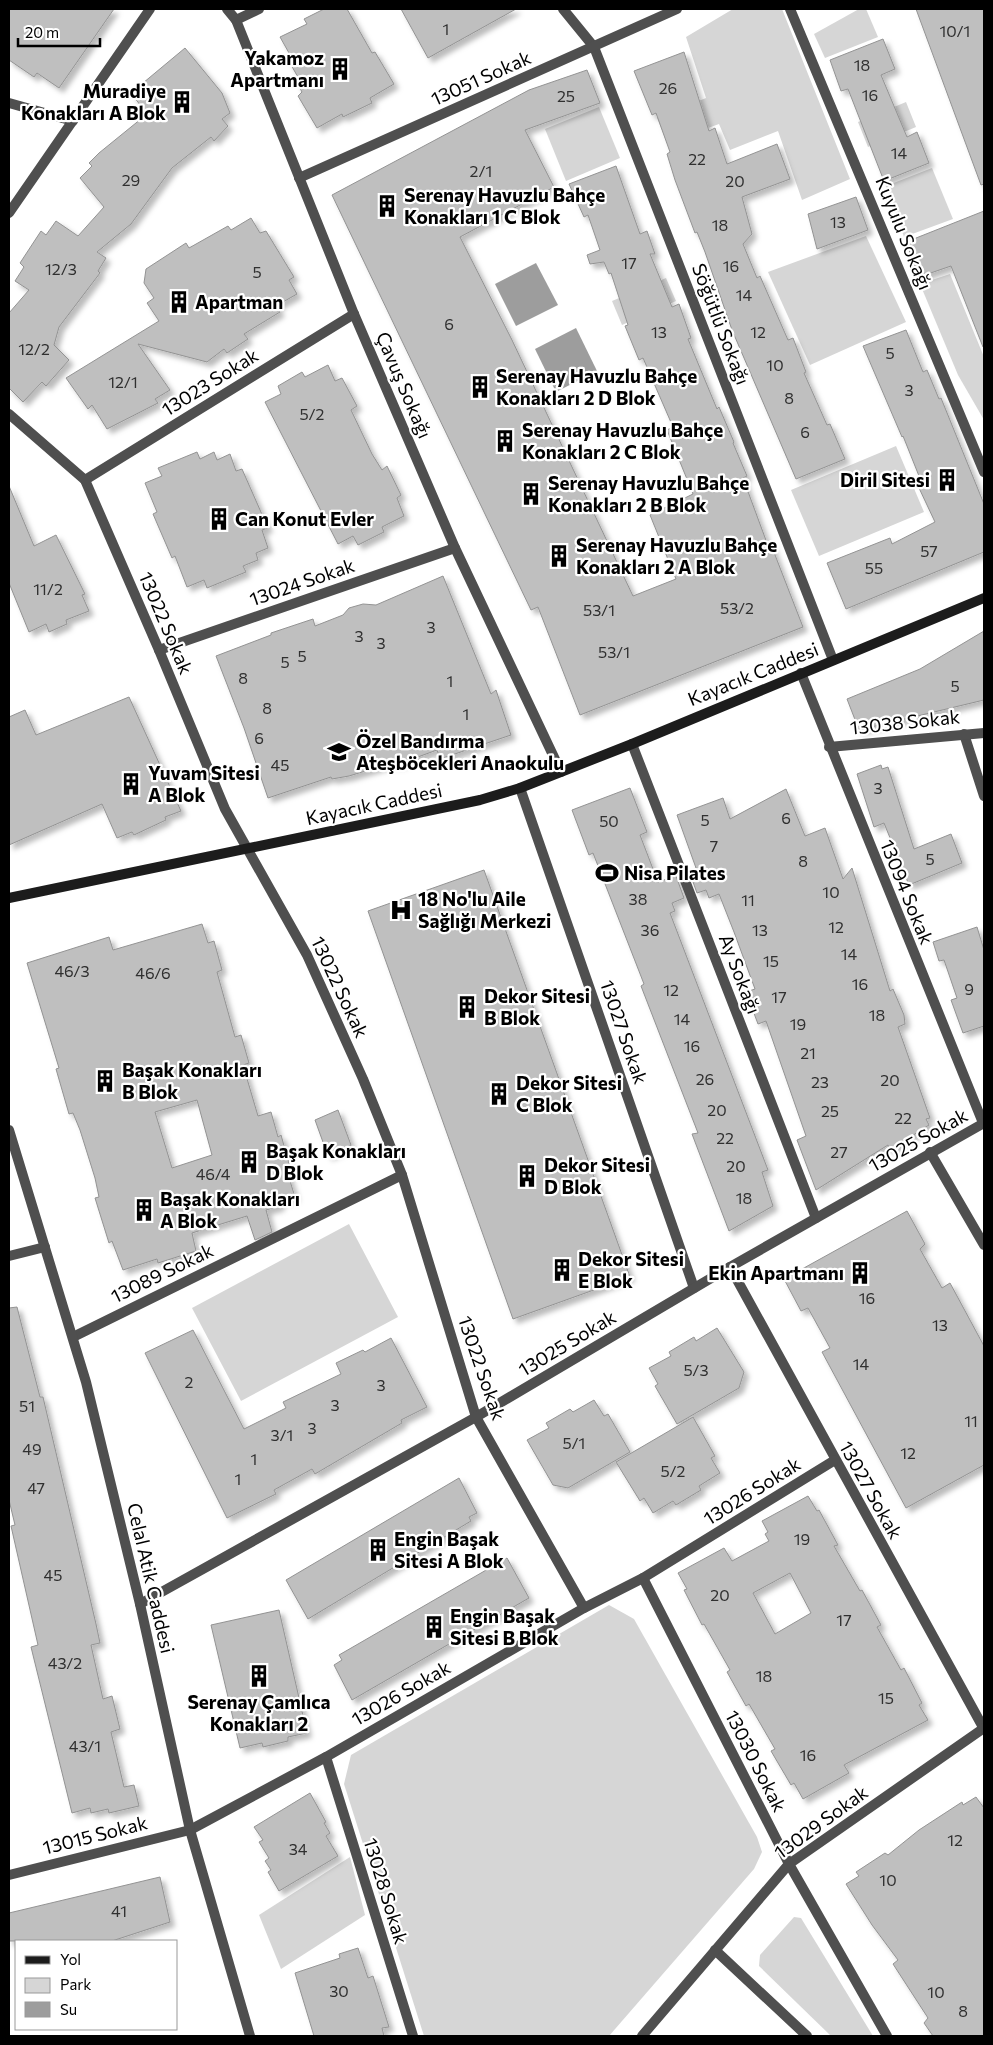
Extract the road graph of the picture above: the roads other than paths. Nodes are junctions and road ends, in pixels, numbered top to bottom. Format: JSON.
{"nodes":[{"id":1,"x":150,"y":9,"type":"edge"},
{"id":2,"x":227,"y":9,"type":"edge"},
{"id":3,"x":259,"y":9,"type":"edge"},
{"id":4,"x":563,"y":9,"type":"edge"},
{"id":5,"x":677,"y":9,"type":"edge"},
{"id":6,"x":790,"y":9,"type":"edge"},
{"id":7,"x":236,"y":20,"type":"junction"},
{"id":8,"x":594,"y":47,"type":"junction"},
{"id":9,"x":9,"y":102,"type":"edge"},
{"id":10,"x":72,"y":121,"type":"junction"},
{"id":11,"x":299,"y":178,"type":"junction"},
{"id":12,"x":9,"y":213,"type":"edge"},
{"id":13,"x":354,"y":314,"type":"junction"},
{"id":14,"x":9,"y":414,"type":"edge"},
{"id":15,"x":984,"y":472,"type":"edge"},
{"id":16,"x":85,"y":480,"type":"junction"},
{"id":17,"x":456,"y":548,"type":"junction"},
{"id":18,"x":984,"y":598,"type":"edge"},
{"id":19,"x":159,"y":650,"type":"junction"},
{"id":20,"x":833,"y":660,"type":"junction"},
{"id":21,"x":801,"y":673,"type":"junction"},
{"id":22,"x":984,"y":733,"type":"edge"},
{"id":23,"x":964,"y":734,"type":"junction"},
{"id":24,"x":632,"y":744,"type":"junction"},
{"id":25,"x":830,"y":747,"type":"junction"},
{"id":26,"x":561,"y":772,"type":"junction"},
{"id":27,"x":520,"y":788,"type":"junction"},
{"id":28,"x":984,"y":796,"type":"edge"},
{"id":29,"x":247,"y":848,"type":"junction"},
{"id":30,"x":9,"y":898,"type":"edge"},
{"id":31,"x":983,"y":1123,"type":"edge"},
{"id":32,"x":9,"y":1130,"type":"edge"},
{"id":33,"x":930,"y":1152,"type":"junction"},
{"id":34,"x":402,"y":1175,"type":"junction"},
{"id":35,"x":816,"y":1218,"type":"junction"},
{"id":36,"x":984,"y":1245,"type":"edge"},
{"id":37,"x":45,"y":1247,"type":"junction"},
{"id":38,"x":9,"y":1256,"type":"edge"},
{"id":39,"x":730,"y":1267,"type":"junction"},
{"id":40,"x":694,"y":1288,"type":"junction"},
{"id":41,"x":73,"y":1337,"type":"junction"},
{"id":42,"x":476,"y":1417,"type":"junction"},
{"id":43,"x":834,"y":1460,"type":"junction"},
{"id":44,"x":643,"y":1578,"type":"junction"},
{"id":45,"x":140,"y":1604,"type":"junction"},
{"id":46,"x":584,"y":1608,"type":"junction"},
{"id":47,"x":984,"y":1728,"type":"edge"},
{"id":48,"x":326,"y":1757,"type":"junction"},
{"id":49,"x":190,"y":1830,"type":"junction"},
{"id":50,"x":789,"y":1864,"type":"junction"},
{"id":51,"x":9,"y":1875,"type":"edge"},
{"id":52,"x":715,"y":1950,"type":"junction"},
{"id":53,"x":250,"y":2036,"type":"edge"},
{"id":54,"x":413,"y":2036,"type":"edge"},
{"id":55,"x":642,"y":2036,"type":"edge"},
{"id":56,"x":807,"y":2036,"type":"edge"},
{"id":57,"x":887,"y":2036,"type":"edge"}],
"edges":[{"from":1,"to":10,"type":"street"},
{"from":2,"to":7,"type":"street","name":"Çavuş Sokağı"},
{"from":3,"to":7,"type":"street"},
{"from":4,"to":8,"type":"street","name":"Söğütlü Sokağı"},
{"from":5,"to":8,"type":"street","name":"13051 Sokak"},
{"from":6,"to":15,"type":"street","name":"Kuyulu Sokağı"},
{"from":7,"to":11,"type":"street","name":"Çavuş Sokağı"},
{"from":8,"to":11,"type":"street","name":"13051 Sokak"},
{"from":8,"to":20,"type":"street","name":"Söğütlü Sokağı"},
{"from":9,"to":10,"type":"street"},
{"from":10,"to":12,"type":"street"},
{"from":11,"to":13,"type":"street","name":"Çavuş Sokağı"},
{"from":13,"to":16,"type":"street","name":"13023 Sokak"},
{"from":13,"to":17,"type":"street","name":"Çavuş Sokağı"},
{"from":14,"to":16,"type":"street","name":"13022 Sokak"},
{"from":16,"to":19,"type":"street","name":"13022 Sokak"},
{"from":17,"to":19,"type":"street","name":"13024 Sokak"},
{"from":17,"to":26,"type":"street","name":"Çavuş Sokağı"},
{"from":18,"to":20,"type":"main road","name":"Kayacık Caddesi"},
{"from":19,"to":29,"type":"street","name":"13022 Sokak"},
{"from":20,"to":21,"type":"main road","name":"Kayacık Caddesi"},
{"from":21,"to":24,"type":"main road","name":"Kayacık Caddesi"},
{"from":21,"to":25,"type":"street","name":"13094 Sokak"},
{"from":22,"to":23,"type":"street","name":"13038 Sokak"},
{"from":23,"to":25,"type":"street","name":"13038 Sokak"},
{"from":23,"to":28,"type":"street"},
{"from":24,"to":26,"type":"main road","name":"Kayacık Caddesi"},
{"from":24,"to":35,"type":"street","name":"Ay Sokağı"},
{"from":25,"to":31,"type":"street","name":"13094 Sokak"},
{"from":26,"to":27,"type":"main road","name":"Kayacık Caddesi"},
{"from":27,"to":29,"type":"main road","name":"Kayacık Caddesi"},
{"from":27,"to":40,"type":"street","name":"13027 Sokak"},
{"from":29,"to":30,"type":"main road","name":"Kayacık Caddesi"},
{"from":29,"to":34,"type":"street","name":"13022 Sokak"},
{"from":31,"to":33,"type":"street","name":"13025 Sokak"},
{"from":32,"to":37,"type":"street","name":"Celal Atik Caddesi"},
{"from":33,"to":35,"type":"street","name":"13025 Sokak"},
{"from":33,"to":36,"type":"street"},
{"from":34,"to":41,"type":"street","name":"13089 Sokak"},
{"from":34,"to":42,"type":"street","name":"13022 Sokak"},
{"from":35,"to":39,"type":"street","name":"13025 Sokak"},
{"from":37,"to":38,"type":"street"},
{"from":37,"to":41,"type":"street","name":"Celal Atik Caddesi"},
{"from":39,"to":40,"type":"street","name":"13025 Sokak"},
{"from":39,"to":43,"type":"street","name":"13027 Sokak"},
{"from":40,"to":42,"type":"street","name":"13025 Sokak"},
{"from":41,"to":45,"type":"street","name":"Celal Atik Caddesi"},
{"from":42,"to":45,"type":"street","name":"13025 Sokak"},
{"from":42,"to":46,"type":"street","name":"13022 Sokak"},
{"from":43,"to":44,"type":"street","name":"13026 Sokak"},
{"from":43,"to":47,"type":"street","name":"13027 Sokak"},
{"from":44,"to":46,"type":"street","name":"13026 Sokak"},
{"from":44,"to":50,"type":"street","name":"13030 Sokak"},
{"from":45,"to":49,"type":"street","name":"Celal Atik Caddesi"},
{"from":46,"to":48,"type":"street","name":"13026 Sokak"},
{"from":47,"to":50,"type":"street","name":"13029 Sokak"},
{"from":48,"to":49,"type":"street","name":"13026 Sokak"},
{"from":48,"to":54,"type":"street","name":"13028 Sokak"},
{"from":49,"to":51,"type":"street","name":"13015 Sokak"},
{"from":49,"to":53,"type":"street","name":"Celal Atik Caddesi"},
{"from":50,"to":52,"type":"street","name":"13029 Sokak"},
{"from":50,"to":57,"type":"street","name":"13030 Sokak"},
{"from":52,"to":55,"type":"street","name":"13029 Sokak"},
{"from":52,"to":56,"type":"street"}]}
